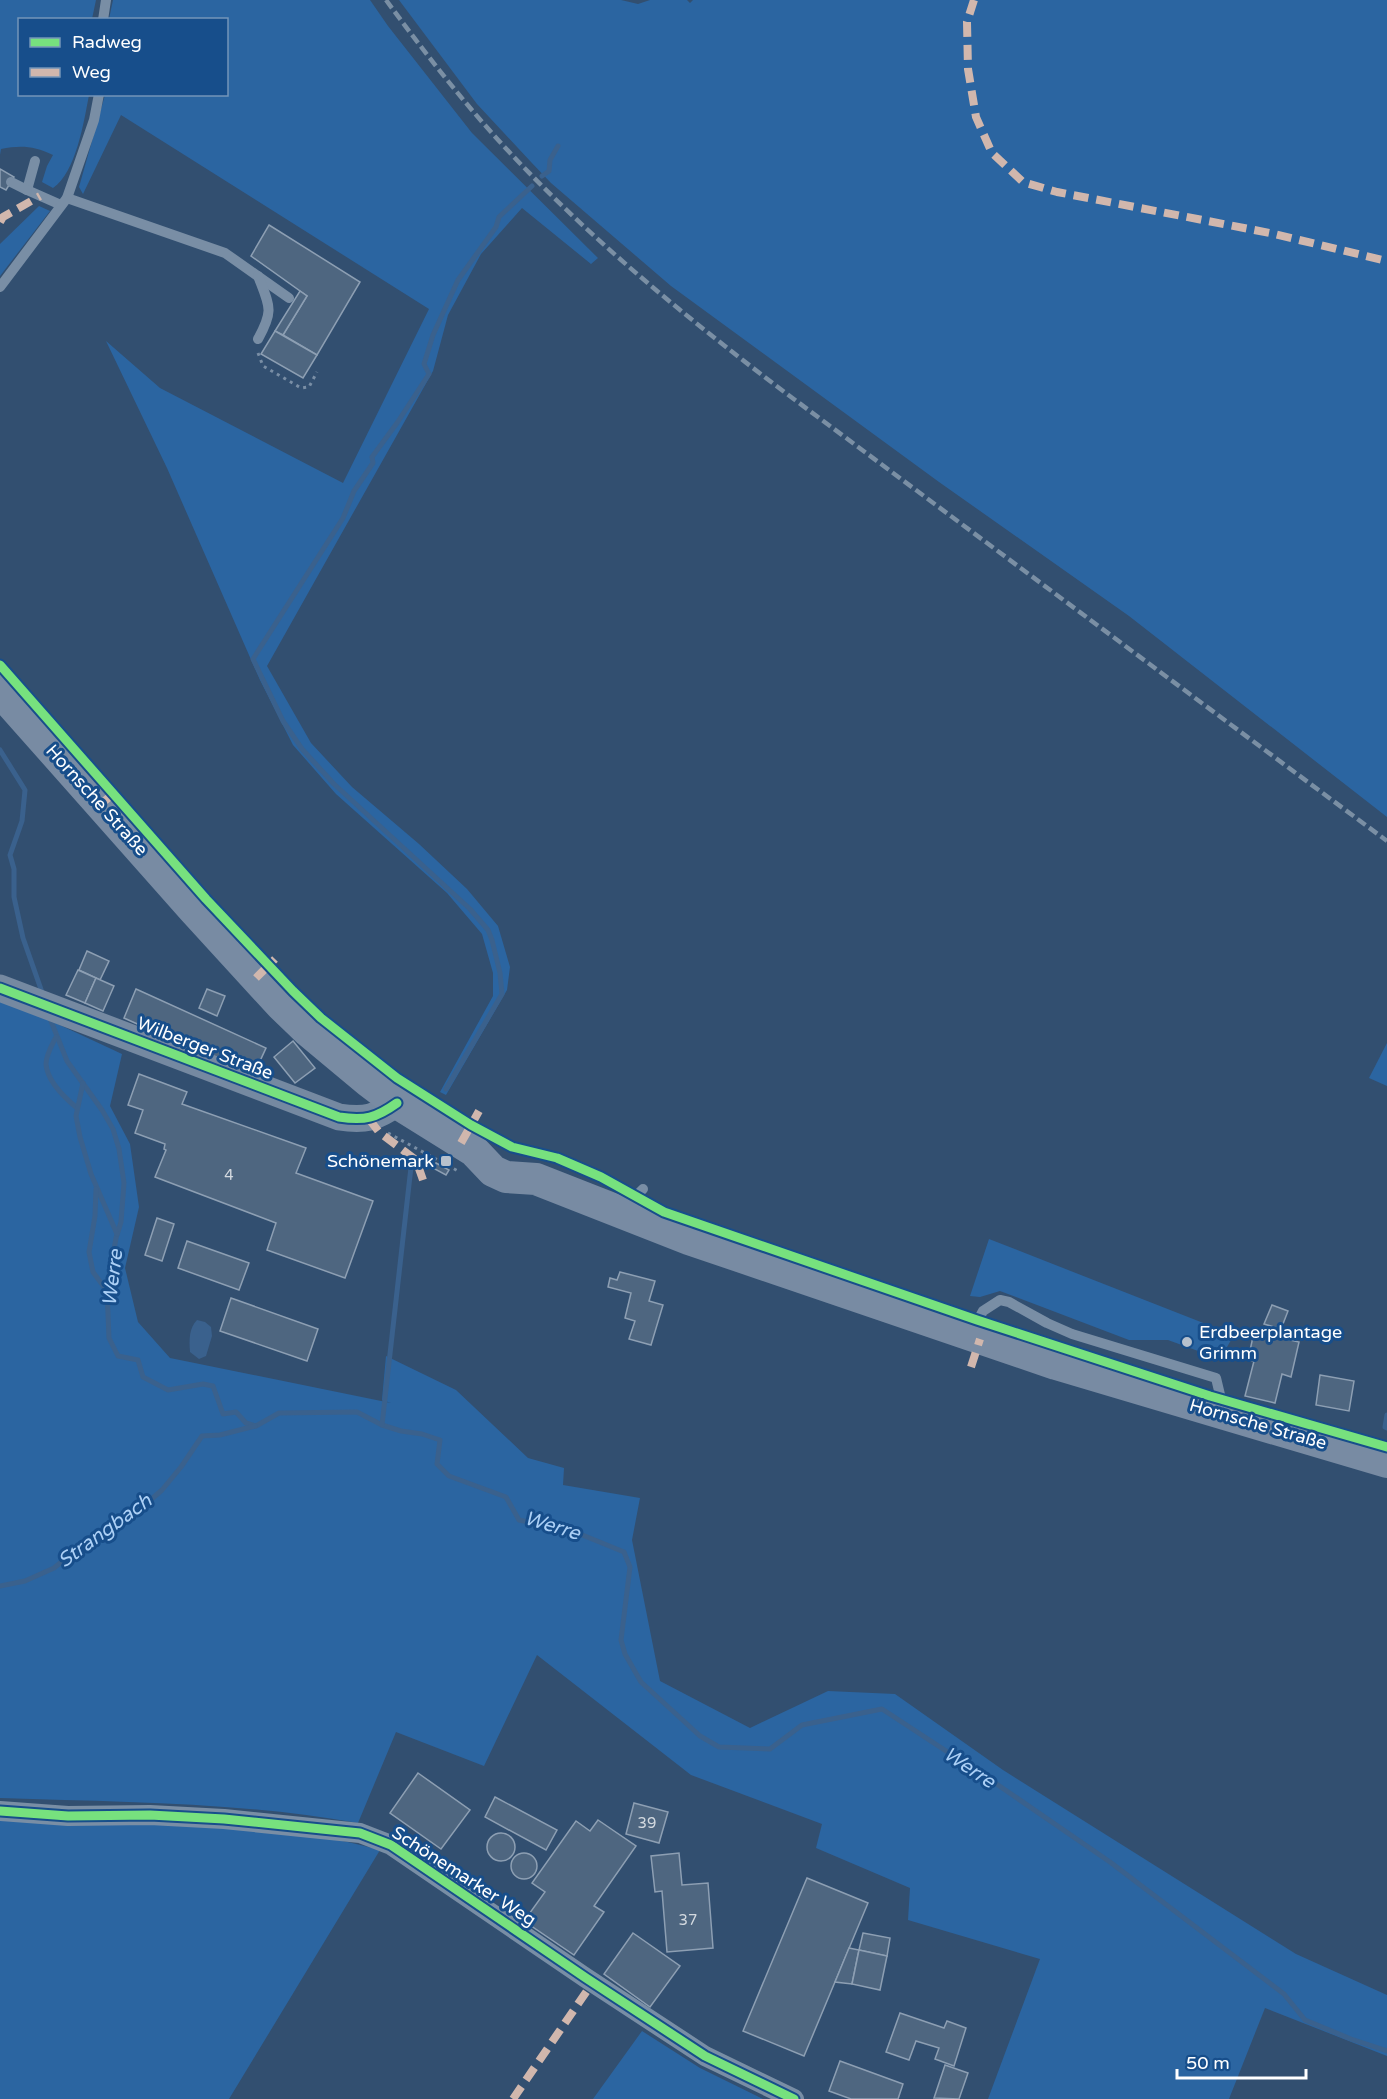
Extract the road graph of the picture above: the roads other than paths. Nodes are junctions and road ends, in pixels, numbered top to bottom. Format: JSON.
{"nodes":[{"id":1,"x":106,"y":0,"type":"edge"},
{"id":2,"x":103,"y":18,"type":"edge"},
{"id":3,"x":99,"y":96,"type":"edge"},
{"id":4,"x":35,"y":161,"type":"dead end"},
{"id":5,"x":11,"y":182,"type":"dead end"},
{"id":6,"x":27,"y":190,"type":"junction"},
{"id":7,"x":64,"y":202,"type":"junction"},
{"id":8,"x":258,"y":276,"type":"junction"},
{"id":9,"x":0,"y":288,"type":"edge"},
{"id":10,"x":290,"y":298,"type":"dead end"},
{"id":11,"x":258,"y":339,"type":"road end"},
{"id":12,"x":16,"y":701,"type":"edge"},
{"id":13,"x":0,"y":988,"type":"edge"},
{"id":14,"x":397,"y":1103,"type":"junction"},
{"id":15,"x":643,"y":1189,"type":"dead end"},
{"id":16,"x":627,"y":1215,"type":"junction"},
{"id":17,"x":970,"y":1335,"type":"junction"},
{"id":18,"x":1217,"y":1413,"type":"junction"},
{"id":19,"x":1369,"y":1452,"type":"edge"},
{"id":20,"x":0,"y":1811,"type":"edge"},
{"id":21,"x":794,"y":2099,"type":"edge"}],
"edges":[{"from":1,"to":2,"type":"lane"},
{"from":3,"to":7,"type":"lane"},
{"from":4,"to":6,"type":"lane"},
{"from":5,"to":6,"type":"lane"},
{"from":6,"to":7,"type":"lane"},
{"from":7,"to":8,"type":"lane"},
{"from":7,"to":9,"type":"lane"},
{"from":8,"to":10,"type":"lane"},
{"from":8,"to":11,"type":"lane"},
{"from":12,"to":14,"type":"main road","name":"Hornsche Straße"},
{"from":13,"to":14,"type":"street","name":"Wilberger Straße"},
{"from":14,"to":16,"type":"main road","name":"Hornsche Straße"},
{"from":15,"to":16,"type":"lane"},
{"from":16,"to":17,"type":"main road","name":"Hornsche Straße"},
{"from":17,"to":18,"type":"main road","name":"Hornsche Straße"},
{"from":17,"to":18,"type":"lane"},
{"from":18,"to":19,"type":"main road","name":"Hornsche Straße"},
{"from":20,"to":21,"type":"street","name":"Schönemarker Weg"}]}
